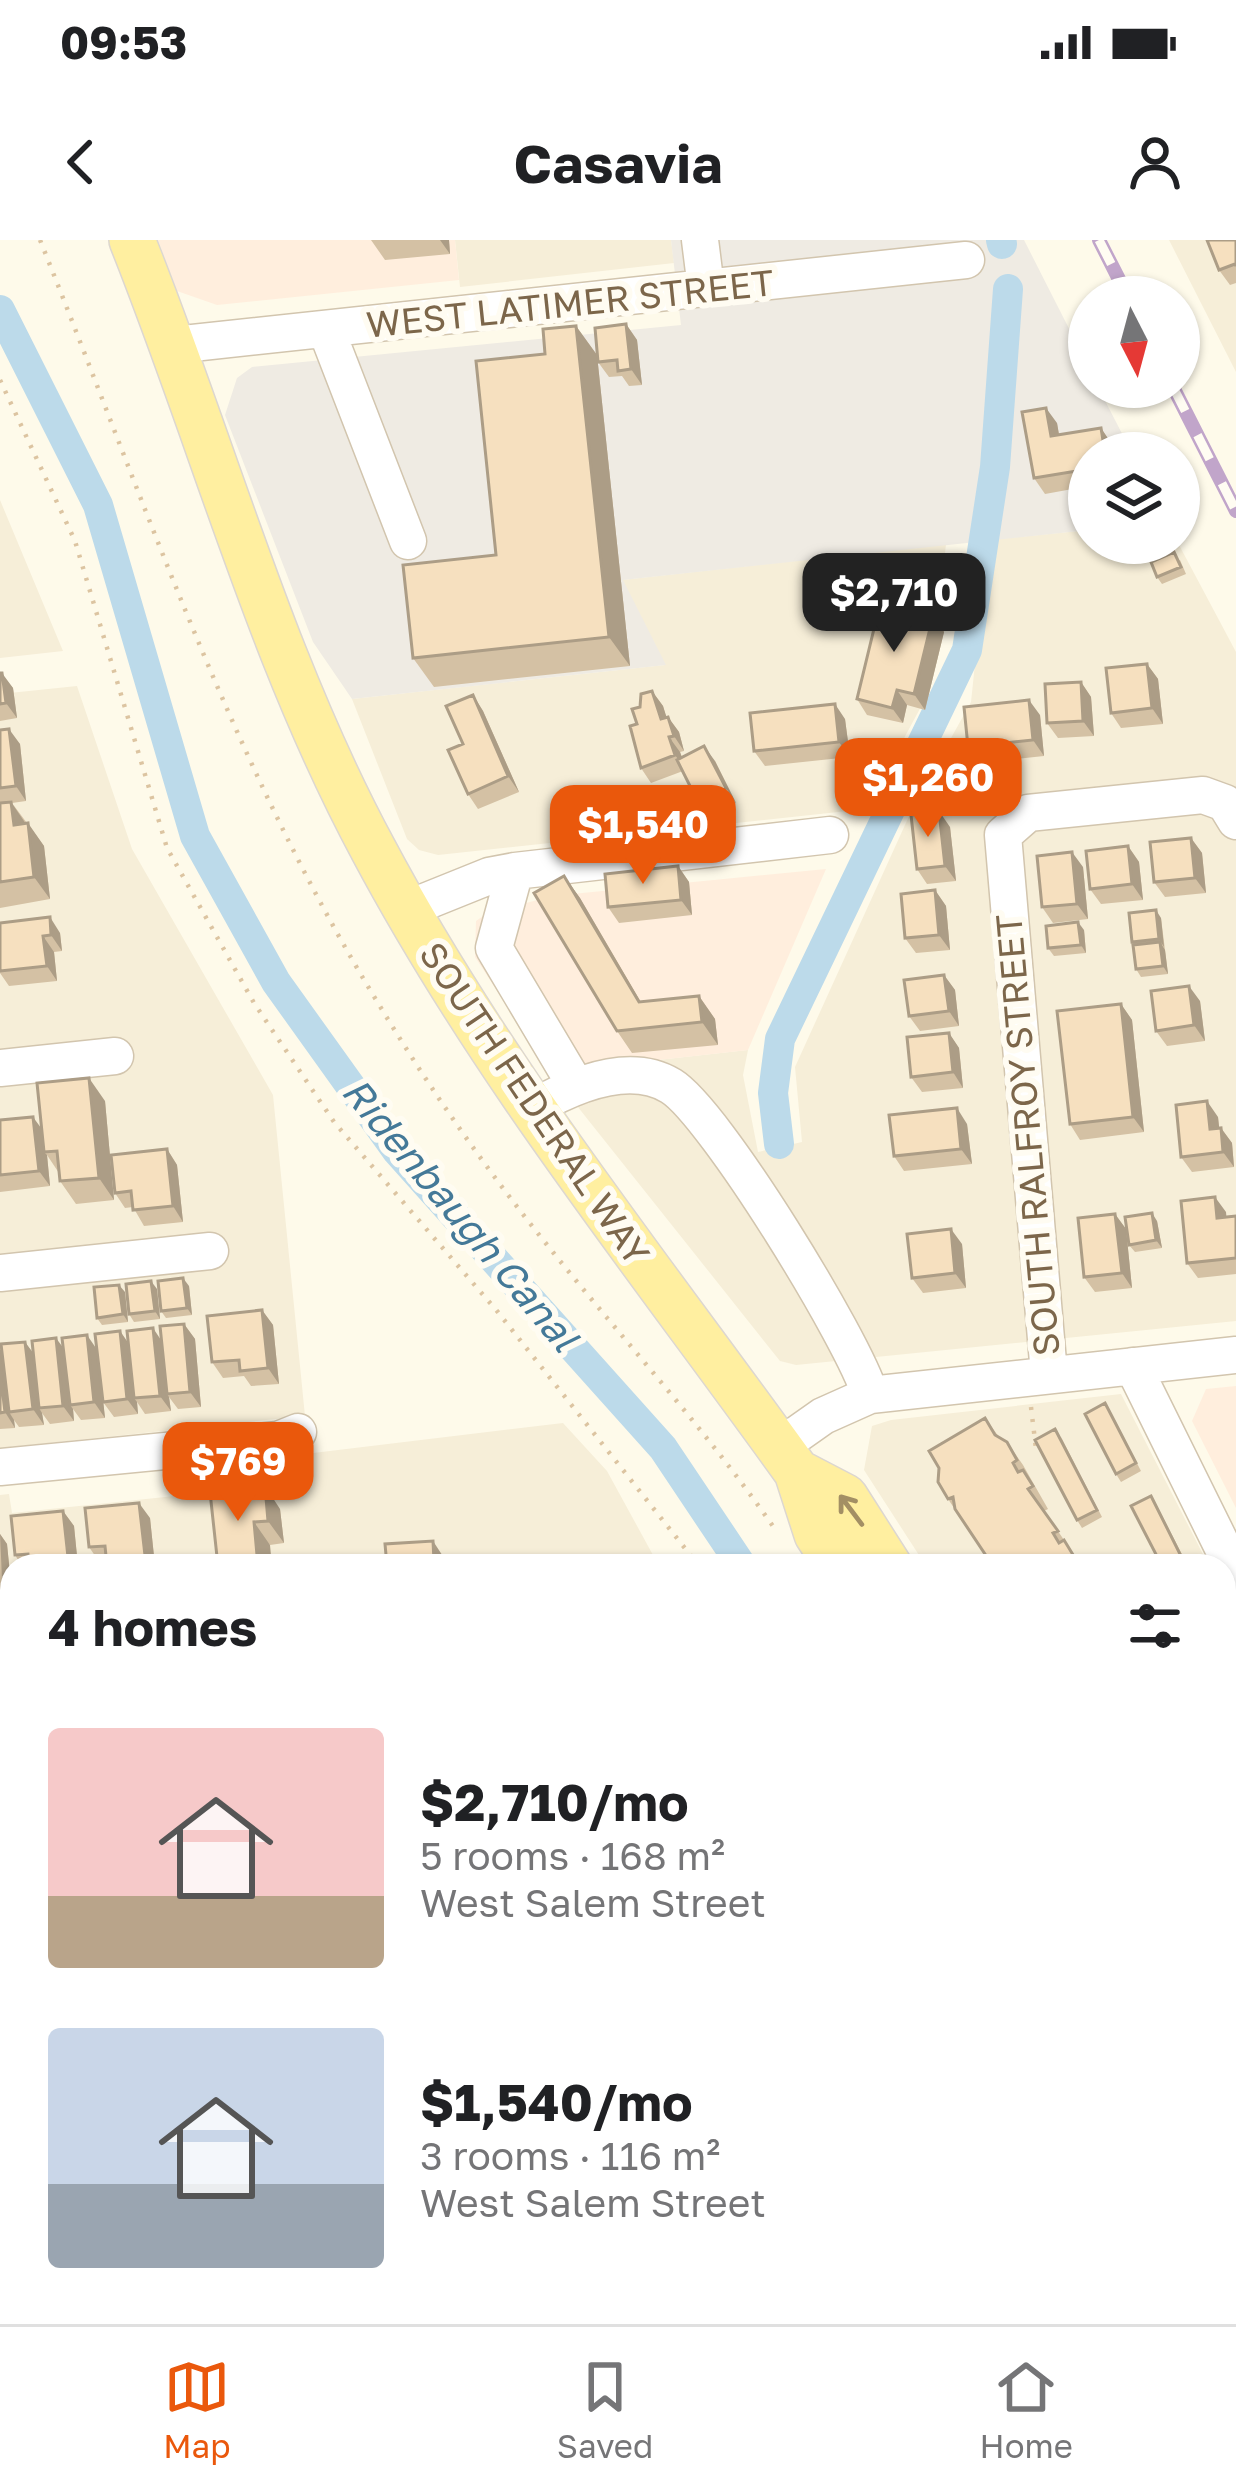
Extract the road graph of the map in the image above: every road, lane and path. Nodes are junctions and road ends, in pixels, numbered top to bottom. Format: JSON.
{"nodes":[{"id":1,"x":132,"y":240,"type":"edge"},
{"id":2,"x":700,"y":240,"type":"edge"},
{"id":3,"x":872,"y":255,"type":"edge"},
{"id":4,"x":966,"y":260,"type":"dead end"},
{"id":5,"x":706,"y":288,"type":"junction"},
{"id":6,"x":326,"y":329,"type":"junction"},
{"id":7,"x":174,"y":345,"type":"junction"},
{"id":8,"x":0,"y":380,"type":"edge"},
{"id":9,"x":408,"y":542,"type":"dead end"},
{"id":10,"x":1231,"y":812,"type":"edge"},
{"id":11,"x":830,"y":835,"type":"dead end"},
{"id":12,"x":515,"y":871,"type":"junction"},
{"id":13,"x":407,"y":909,"type":"junction"},
{"id":14,"x":115,"y":1056,"type":"dead end"},
{"id":15,"x":0,"y":1068,"type":"edge"},
{"id":16,"x":576,"y":1086,"type":"junction"},
{"id":17,"x":531,"y":1109,"type":"junction"},
{"id":18,"x":210,"y":1251,"type":"dead end"},
{"id":19,"x":0,"y":1273,"type":"edge"},
{"id":20,"x":1236,"y":1355,"type":"edge"},
{"id":21,"x":1133,"y":1366,"type":"junction"},
{"id":22,"x":1039,"y":1387,"type":"junction"},
{"id":23,"x":870,"y":1396,"type":"junction"},
{"id":24,"x":298,"y":1432,"type":"dead end"},
{"id":25,"x":1036,"y":1449,"type":"edge"},
{"id":26,"x":788,"y":1460,"type":"junction"},
{"id":27,"x":0,"y":1467,"type":"edge"},
{"id":28,"x":1220,"y":1501,"type":"edge"},
{"id":29,"x":689,"y":1554,"type":"edge"},
{"id":30,"x":830,"y":1554,"type":"edge"},
{"id":31,"x":881,"y":1554,"type":"edge"},
{"id":32,"x":1232,"y":1554,"type":"edge"}],
"edges":[{"from":1,"to":7,"type":"main road","name":"SOUTH FEDERAL WAY"},
{"from":2,"to":5,"type":"street"},
{"from":3,"to":4,"type":"street","name":"WEST LATIMER STREET"},
{"from":3,"to":5,"type":"street","name":"WEST LATIMER STREET"},
{"from":5,"to":6,"type":"street","name":"WEST LATIMER STREET"},
{"from":6,"to":7,"type":"street","name":"WEST LATIMER STREET"},
{"from":6,"to":9,"type":"street"},
{"from":7,"to":13,"type":"main road","name":"SOUTH FEDERAL WAY"},
{"from":8,"to":29,"type":"path"},
{"from":10,"to":22,"type":"street","name":"SOUTH RALFROY STREET"},
{"from":11,"to":12,"type":"street"},
{"from":12,"to":13,"type":"street"},
{"from":12,"to":16,"type":"street"},
{"from":13,"to":17,"type":"main road","name":"SOUTH FEDERAL WAY"},
{"from":14,"to":15,"type":"street"},
{"from":16,"to":17,"type":"street"},
{"from":16,"to":23,"type":"street"},
{"from":17,"to":26,"type":"main road","name":"SOUTH FEDERAL WAY"},
{"from":18,"to":19,"type":"street"},
{"from":20,"to":21,"type":"street"},
{"from":21,"to":22,"type":"street"},
{"from":21,"to":28,"type":"street"},
{"from":22,"to":23,"type":"street"},
{"from":22,"to":25,"type":"path"},
{"from":23,"to":26,"type":"street"},
{"from":24,"to":27,"type":"street"},
{"from":26,"to":30,"type":"main road","name":"SOUTH FEDERAL WAY"},
{"from":31,"to":26,"type":"main road","name":"SOUTH FEDERAL WAY","one_way":true},
{"from":28,"to":32,"type":"street"}]}
